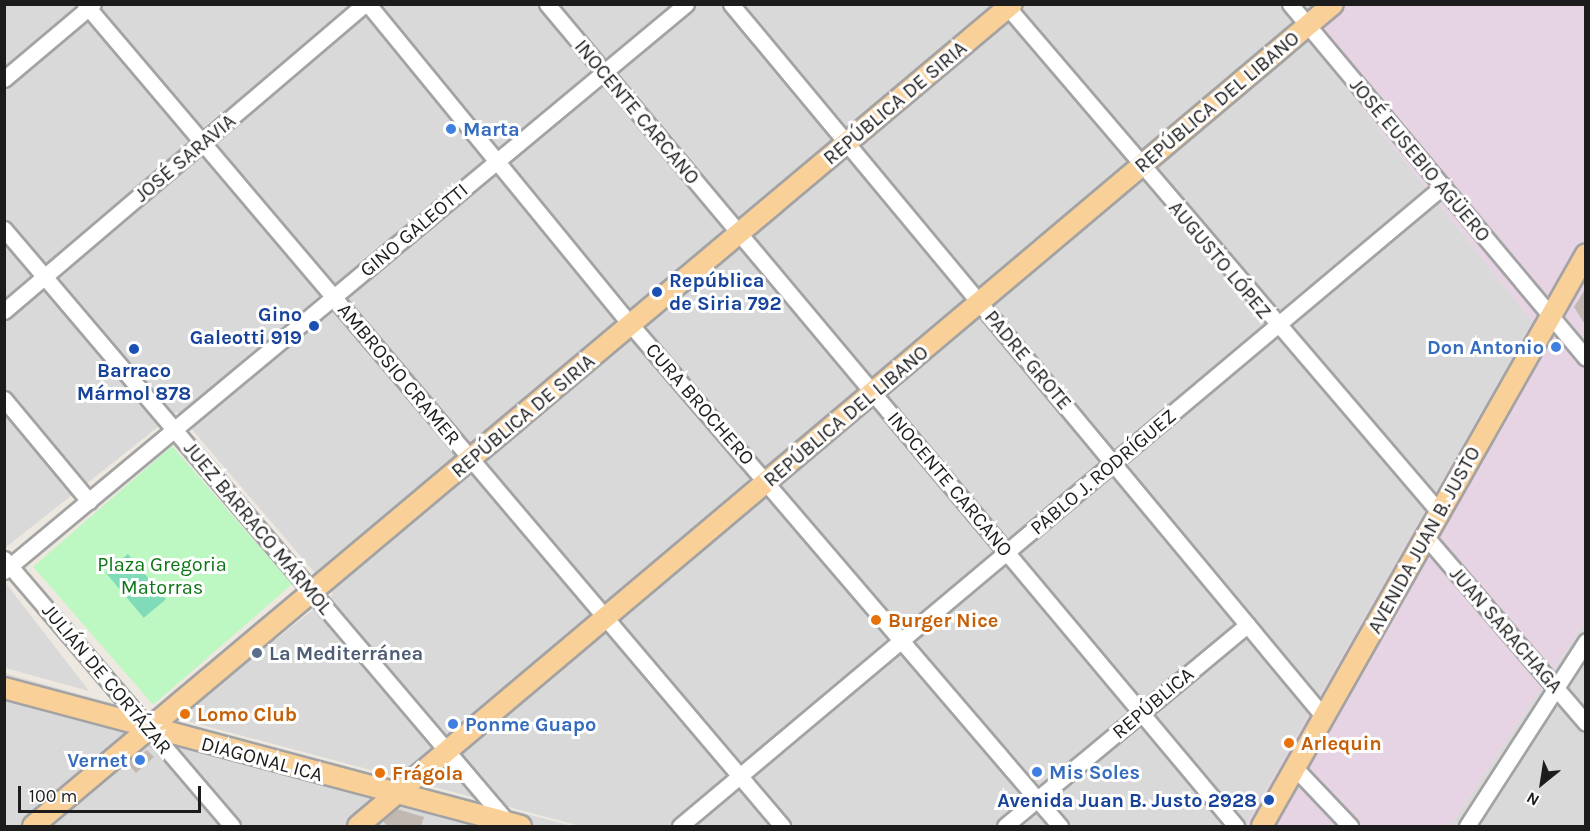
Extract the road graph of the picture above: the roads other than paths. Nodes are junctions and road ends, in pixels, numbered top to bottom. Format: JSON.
{"nodes":[{"id":1,"x":367,"y":4,"type":"edge"},
{"id":2,"x":548,"y":4,"type":"edge"},
{"id":3,"x":686,"y":4,"type":"edge"},
{"id":4,"x":731,"y":4,"type":"edge"},
{"id":5,"x":1290,"y":4,"type":"edge"},
{"id":6,"x":1333,"y":4,"type":"edge"},
{"id":7,"x":89,"y":6,"type":"edge"},
{"id":8,"x":1008,"y":6,"type":"edge"},
{"id":9,"x":1308,"y":26,"type":"junction"},
{"id":10,"x":604,"y":72,"type":"junction"},
{"id":11,"x":4,"y":79,"type":"edge"},
{"id":12,"x":203,"y":143,"type":"junction"},
{"id":13,"x":847,"y":143,"type":"junction"},
{"id":14,"x":497,"y":162,"type":"junction"},
{"id":15,"x":1141,"y":166,"type":"junction"},
{"id":16,"x":1443,"y":186,"type":"junction"},
{"id":17,"x":4,"y":229,"type":"edge"},
{"id":18,"x":740,"y":234,"type":"junction"},
{"id":19,"x":1586,"y":254,"type":"edge"},
{"id":20,"x":45,"y":277,"type":"junction"},
{"id":21,"x":334,"y":297,"type":"junction"},
{"id":22,"x":980,"y":302,"type":"junction"},
{"id":23,"x":4,"y":311,"type":"edge"},
{"id":24,"x":1550,"y":317,"type":"junction"},
{"id":25,"x":631,"y":325,"type":"junction"},
{"id":26,"x":1276,"y":326,"type":"junction"},
{"id":27,"x":1586,"y":358,"type":"edge"},
{"id":28,"x":873,"y":392,"type":"junction"},
{"id":29,"x":4,"y":399,"type":"edge"},
{"id":30,"x":175,"y":430,"type":"junction"},
{"id":31,"x":471,"y":459,"type":"junction"},
{"id":32,"x":1114,"y":462,"type":"junction"},
{"id":33,"x":769,"y":481,"type":"junction"},
{"id":34,"x":89,"y":501,"type":"junction"},
{"id":35,"x":1440,"y":513,"type":"junction"},
{"id":36,"x":1426,"y":537,"type":"junction"},
{"id":37,"x":1007,"y":552,"type":"junction"},
{"id":38,"x":7,"y":565,"type":"edge"},
{"id":39,"x":313,"y":592,"type":"junction"},
{"id":40,"x":606,"y":618,"type":"junction"},
{"id":41,"x":1247,"y":625,"type":"junction"},
{"id":42,"x":903,"y":638,"type":"junction"},
{"id":43,"x":1586,"y":641,"type":"edge"},
{"id":44,"x":4,"y":688,"type":"edge"},
{"id":45,"x":1555,"y":688,"type":"junction"},
{"id":46,"x":1141,"y":712,"type":"junction"},
{"id":47,"x":1324,"y":717,"type":"junction"},
{"id":48,"x":1586,"y":723,"type":"edge"},
{"id":49,"x":150,"y":729,"type":"junction"},
{"id":50,"x":448,"y":751,"type":"junction"},
{"id":51,"x":1295,"y":768,"type":"junction"},
{"id":52,"x":740,"y":776,"type":"junction"},
{"id":53,"x":397,"y":794,"type":"junction"},
{"id":54,"x":1038,"y":799,"type":"junction"},
{"id":55,"x":514,"y":825,"type":"edge"},
{"id":56,"x":33,"y":826,"type":"edge"},
{"id":57,"x":232,"y":826,"type":"edge"},
{"id":58,"x":358,"y":826,"type":"edge"},
{"id":59,"x":680,"y":826,"type":"edge"},
{"id":60,"x":782,"y":826,"type":"edge"},
{"id":61,"x":1005,"y":826,"type":"edge"},
{"id":62,"x":1060,"y":826,"type":"edge"},
{"id":63,"x":1236,"y":826,"type":"edge"},
{"id":64,"x":1262,"y":826,"type":"edge"},
{"id":65,"x":1350,"y":826,"type":"edge"},
{"id":66,"x":1467,"y":826,"type":"edge"}],
"edges":[{"from":1,"to":12,"type":"street","name":"JOSÉ SARAVIA"},
{"from":1,"to":14,"type":"street","name":"CURA BROCHERO"},
{"from":2,"to":10,"type":"street","name":"INOCENTE CARCANO"},
{"from":3,"to":10,"type":"street","name":"GINO GALEOTTI"},
{"from":4,"to":13,"type":"street","name":"PADRE GROTE"},
{"from":5,"to":9,"type":"street","name":"JOSÉ EUSEBIO AGÜERO"},
{"from":6,"to":9,"type":"main road","name":"REPÚBLICA DEL LIBANO"},
{"from":7,"to":11,"type":"street"},
{"from":7,"to":12,"type":"street","name":"AMBROSIO CRAMER"},
{"from":8,"to":13,"type":"main road","name":"REPÚBLICA DE SIRIA"},
{"from":8,"to":15,"type":"street","name":"AUGUSTO LÓPEZ"},
{"from":9,"to":15,"type":"main road","name":"REPÚBLICA DEL LIBANO"},
{"from":9,"to":16,"type":"street","name":"JOSÉ EUSEBIO AGÜERO"},
{"from":10,"to":14,"type":"street","name":"GINO GALEOTTI"},
{"from":10,"to":18,"type":"street","name":"INOCENTE CARCANO"},
{"from":12,"to":20,"type":"street","name":"JOSÉ SARAVIA"},
{"from":12,"to":21,"type":"street","name":"AMBROSIO CRAMER"},
{"from":13,"to":18,"type":"main road","name":"REPÚBLICA DE SIRIA"},
{"from":13,"to":22,"type":"street","name":"PADRE GROTE"},
{"from":14,"to":21,"type":"street","name":"GINO GALEOTTI"},
{"from":14,"to":25,"type":"street","name":"CURA BROCHERO"},
{"from":15,"to":22,"type":"main road","name":"REPÚBLICA DEL LIBANO"},
{"from":15,"to":26,"type":"street","name":"AUGUSTO LÓPEZ"},
{"from":16,"to":24,"type":"street","name":"JOSÉ EUSEBIO AGÜERO"},
{"from":16,"to":26,"type":"street","name":"PABLO J. RODRÍGUEZ"},
{"from":17,"to":20,"type":"street","name":"JUEZ BARRACO MÁRMOL"},
{"from":18,"to":25,"type":"main road","name":"REPÚBLICA DE SIRIA"},
{"from":18,"to":28,"type":"street","name":"INOCENTE CARCANO"},
{"from":19,"to":24,"type":"main road","name":"AVENIDA JUAN B. JUSTO"},
{"from":20,"to":23,"type":"street","name":"JOSÉ SARAVIA"},
{"from":20,"to":30,"type":"street","name":"JUEZ BARRACO MÁRMOL"},
{"from":21,"to":30,"type":"street","name":"GINO GALEOTTI"},
{"from":21,"to":31,"type":"street","name":"AMBROSIO CRAMER"},
{"from":22,"to":28,"type":"main road","name":"REPÚBLICA DEL LIBANO"},
{"from":22,"to":32,"type":"street","name":"PADRE GROTE"},
{"from":24,"to":27,"type":"street","name":"JOSÉ EUSEBIO AGÜERO"},
{"from":24,"to":35,"type":"main road","name":"AVENIDA JUAN B. JUSTO"},
{"from":25,"to":31,"type":"main road","name":"REPÚBLICA DE SIRIA"},
{"from":25,"to":33,"type":"street","name":"CURA BROCHERO"},
{"from":26,"to":32,"type":"street","name":"PABLO J. RODRÍGUEZ"},
{"from":26,"to":35,"type":"street","name":"AUGUSTO LÓPEZ"},
{"from":28,"to":33,"type":"main road","name":"REPÚBLICA DEL LIBANO"},
{"from":28,"to":37,"type":"street","name":"INOCENTE CARCANO"},
{"from":29,"to":34,"type":"street"},
{"from":30,"to":34,"type":"street","name":"GINO GALEOTTI"},
{"from":30,"to":39,"type":"street","name":"JUEZ BARRACO MÁRMOL"},
{"from":31,"to":39,"type":"main road","name":"REPÚBLICA DE SIRIA"},
{"from":31,"to":40,"type":"street","name":"AMBROSIO CRAMER"},
{"from":32,"to":37,"type":"street","name":"PABLO J. RODRÍGUEZ"},
{"from":32,"to":41,"type":"street","name":"PADRE GROTE"},
{"from":33,"to":40,"type":"main road","name":"REPÚBLICA DEL LIBANO"},
{"from":33,"to":42,"type":"street","name":"CURA BROCHERO"},
{"from":34,"to":38,"type":"street","name":"GINO GALEOTTI"},
{"from":35,"to":36,"type":"main road","name":"AVENIDA JUAN B. JUSTO"},
{"from":36,"to":45,"type":"street","name":"JUAN SARACHAGA"},
{"from":36,"to":47,"type":"main road","name":"AVENIDA JUAN B. JUSTO"},
{"from":37,"to":42,"type":"street","name":"PABLO J. RODRÍGUEZ"},
{"from":37,"to":46,"type":"street","name":"INOCENTE CARCANO"},
{"from":38,"to":49,"type":"street","name":"JULIÁN DE CORTÁZAR"},
{"from":39,"to":49,"type":"main road","name":"REPÚBLICA DE SIRIA"},
{"from":39,"to":50,"type":"street","name":"JUEZ BARRACO MÁRMOL"},
{"from":40,"to":50,"type":"main road","name":"REPÚBLICA DEL LIBANO"},
{"from":40,"to":52,"type":"street","name":"AMBROSIO CRAMER"},
{"from":41,"to":46,"type":"street","name":"REPÚBLICA"},
{"from":41,"to":47,"type":"street","name":"PADRE GROTE"},
{"from":42,"to":52,"type":"street","name":"PABLO J. RODRÍGUEZ"},
{"from":42,"to":54,"type":"street","name":"CURA BROCHERO"},
{"from":43,"to":45,"type":"street"},
{"from":44,"to":49,"type":"main road","name":"DIAGONAL ICA"},
{"from":45,"to":48,"type":"street","name":"JUAN SARACHAGA"},
{"from":45,"to":66,"type":"street"},
{"from":46,"to":54,"type":"street","name":"REPÚBLICA"},
{"from":46,"to":63,"type":"street","name":"INOCENTE CARCANO"},
{"from":47,"to":51,"type":"main road","name":"AVENIDA JUAN B. JUSTO"},
{"from":49,"to":53,"type":"main road","name":"DIAGONAL ICA"},
{"from":49,"to":56,"type":"main road","name":"REPÚBLICA DE SIRIA"},
{"from":49,"to":57,"type":"street","name":"JULIÁN DE CORTÁZAR"},
{"from":50,"to":53,"type":"main road","name":"REPÚBLICA DEL LIBANO"},
{"from":50,"to":55,"type":"street","name":"JUEZ BARRACO MÁRMOL"},
{"from":51,"to":64,"type":"main road","name":"AVENIDA JUAN B. JUSTO"},
{"from":51,"to":65,"type":"street"},
{"from":52,"to":59,"type":"street","name":"PABLO J. RODRÍGUEZ"},
{"from":52,"to":60,"type":"street","name":"AMBROSIO CRAMER"},
{"from":53,"to":55,"type":"main road","name":"DIAGONAL ICA"},
{"from":53,"to":58,"type":"main road","name":"REPÚBLICA DEL LIBANO"},
{"from":54,"to":61,"type":"street","name":"REPÚBLICA"},
{"from":54,"to":62,"type":"street","name":"CURA BROCHERO"}]}
